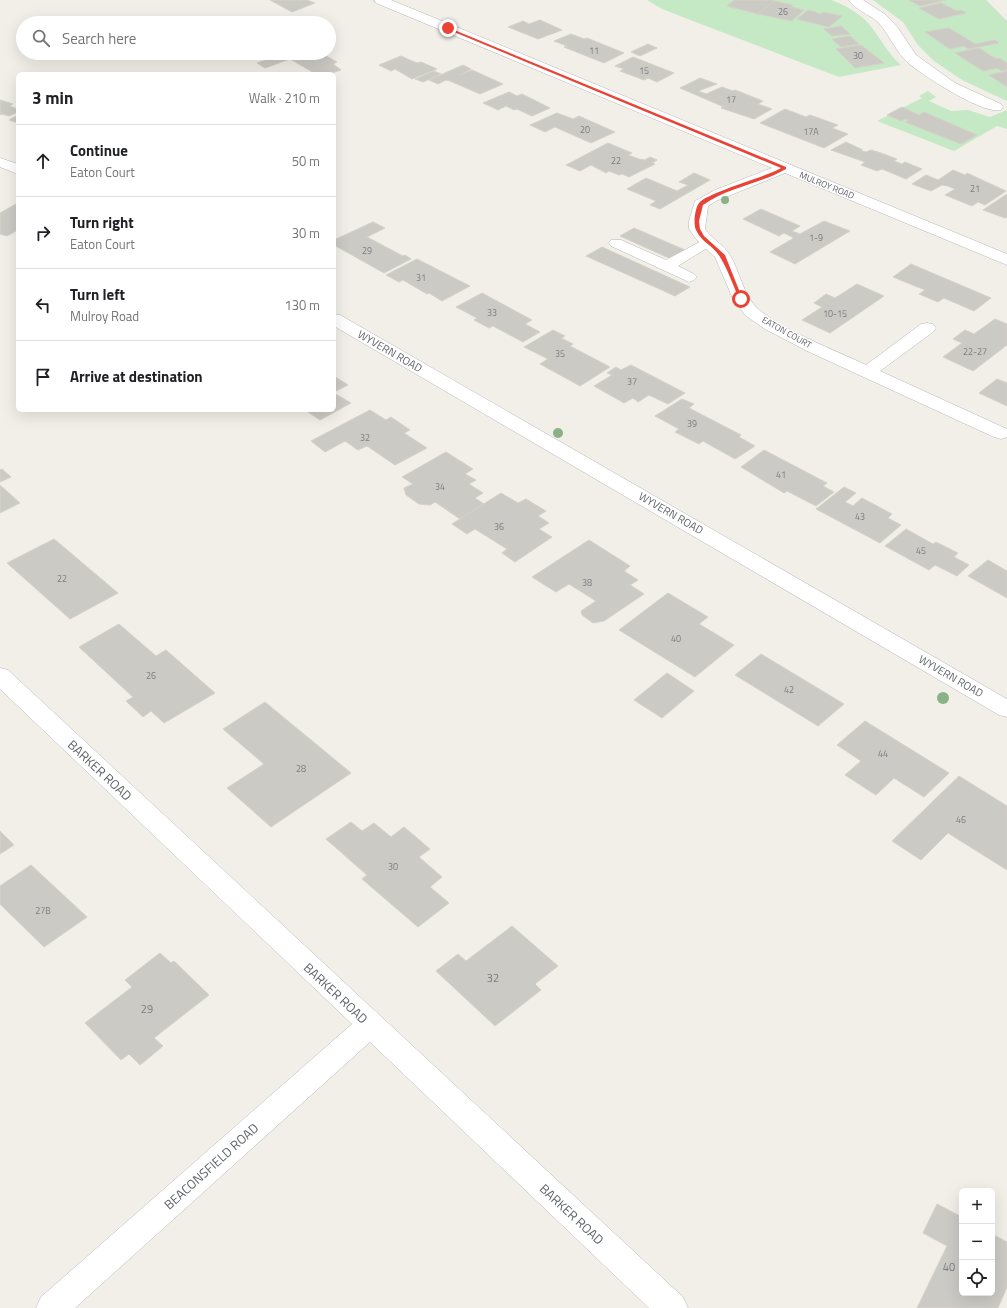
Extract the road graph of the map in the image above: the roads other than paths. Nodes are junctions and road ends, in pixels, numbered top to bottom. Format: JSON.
{"nodes":[{"id":1,"x":380,"y":0,"type":"edge"},
{"id":2,"x":854,"y":0,"type":"edge"},
{"id":3,"x":968,"y":95,"type":"junction"},
{"id":4,"x":950,"y":103,"type":"dead end"},
{"id":5,"x":996,"y":107,"type":"dead end"},
{"id":6,"x":0,"y":162,"type":"edge"},
{"id":7,"x":16,"y":167,"type":"edge"},
{"id":8,"x":784,"y":168,"type":"junction"},
{"id":9,"x":707,"y":242,"type":"junction"},
{"id":10,"x":616,"y":243,"type":"dead end"},
{"id":11,"x":1007,"y":260,"type":"edge"},
{"id":12,"x":667,"y":266,"type":"junction"},
{"id":13,"x":690,"y":277,"type":"dead end"},
{"id":14,"x":336,"y":320,"type":"edge"},
{"id":15,"x":927,"y":328,"type":"dead end"},
{"id":16,"x":869,"y":371,"type":"junction"},
{"id":17,"x":1001,"y":433,"type":"dead end"},
{"id":18,"x":0,"y":676,"type":"edge"},
{"id":19,"x":1007,"y":709,"type":"edge"},
{"id":20,"x":370,"y":1025,"type":"junction"},
{"id":21,"x":52,"y":1308,"type":"edge"},
{"id":22,"x":672,"y":1308,"type":"edge"}],
"edges":[{"from":1,"to":8,"type":"street","name":"MULROY ROAD"},
{"from":2,"to":3,"type":"street"},
{"from":3,"to":4,"type":"street"},
{"from":3,"to":5,"type":"street"},
{"from":6,"to":7,"type":"street"},
{"from":8,"to":9,"type":"street","name":"EATON COURT"},
{"from":8,"to":11,"type":"street","name":"MULROY ROAD"},
{"from":9,"to":12,"type":"lane"},
{"from":9,"to":16,"type":"street","name":"EATON COURT"},
{"from":10,"to":12,"type":"lane"},
{"from":12,"to":13,"type":"lane"},
{"from":14,"to":19,"type":"street","name":"WYVERN ROAD"},
{"from":15,"to":16,"type":"street"},
{"from":16,"to":17,"type":"street","name":"EATON COURT"},
{"from":18,"to":20,"type":"street","name":"BARKER ROAD"},
{"from":20,"to":21,"type":"street","name":"BEACONSFIELD ROAD"},
{"from":20,"to":22,"type":"street","name":"BARKER ROAD"}]}
